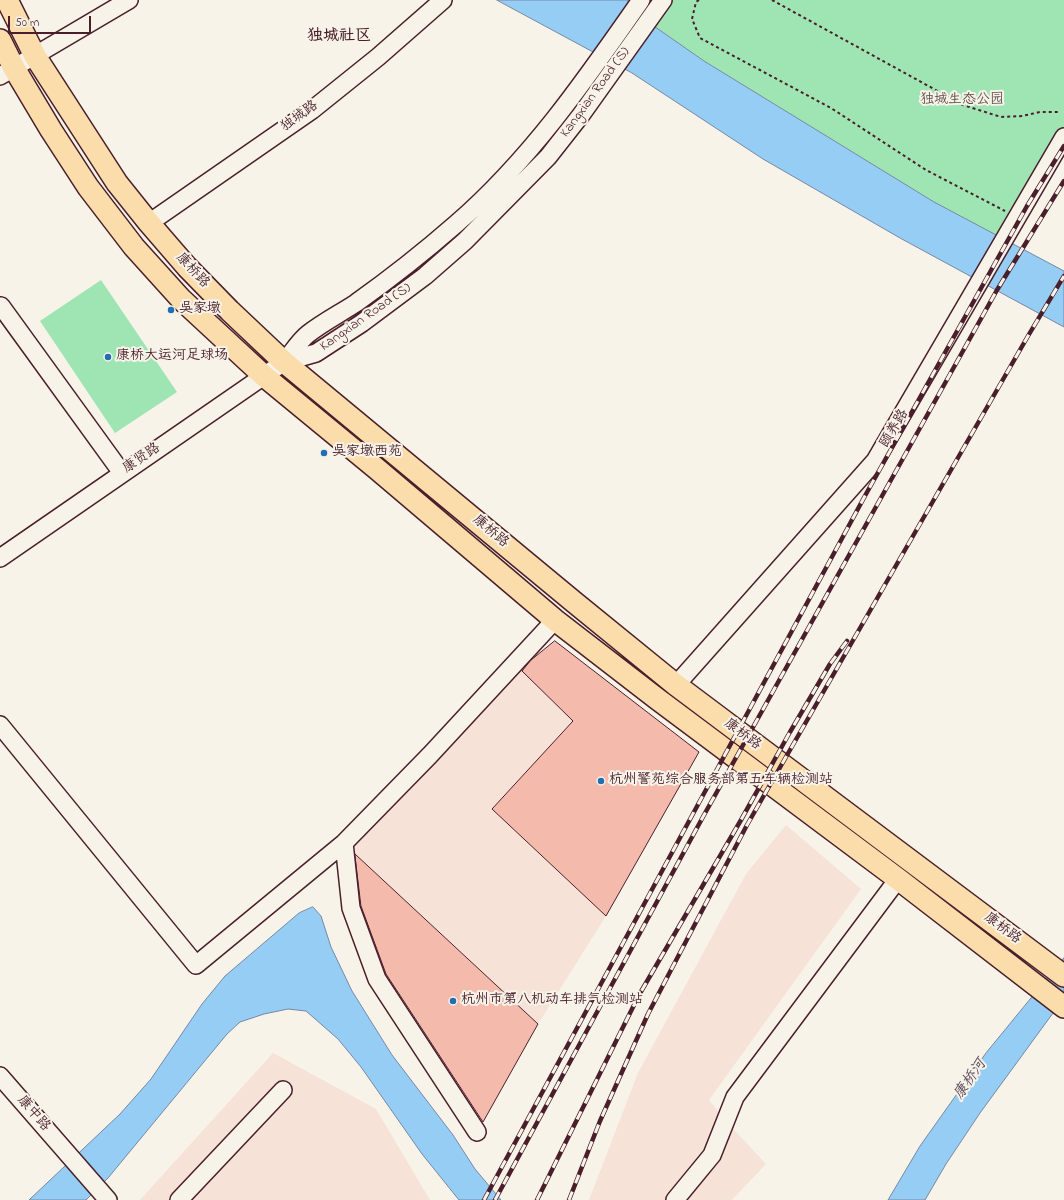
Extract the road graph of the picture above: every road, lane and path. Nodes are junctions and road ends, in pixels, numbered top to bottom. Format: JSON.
{"nodes":[{"id":1,"x":7,"y":0,"type":"edge"},
{"id":2,"x":129,"y":0,"type":"edge"},
{"id":3,"x":442,"y":0,"type":"edge"},
{"id":4,"x":641,"y":0,"type":"edge"},
{"id":5,"x":663,"y":0,"type":"edge"},
{"id":6,"x":699,"y":0,"type":"edge"},
{"id":7,"x":772,"y":0,"type":"edge"},
{"id":8,"x":0,"y":40,"type":"edge"},
{"id":9,"x":35,"y":56,"type":"junction"},
{"id":10,"x":7,"y":72,"type":"edge"},
{"id":11,"x":1059,"y":112,"type":"dead end"},
{"id":12,"x":1064,"y":137,"type":"edge"},
{"id":13,"x":1009,"y":221,"type":"junction"},
{"id":14,"x":150,"y":223,"type":"junction"},
{"id":15,"x":1,"y":306,"type":"edge"},
{"id":16,"x":284,"y":362,"type":"junction"},
{"id":17,"x":264,"y":376,"type":"junction"},
{"id":18,"x":122,"y":473,"type":"junction"},
{"id":19,"x":0,"y":558,"type":"edge"},
{"id":20,"x":555,"y":620,"type":"junction"},
{"id":21,"x":676,"y":686,"type":"junction"},
{"id":22,"x":0,"y":724,"type":"edge"},
{"id":23,"x":344,"y":843,"type":"junction"},
{"id":24,"x":898,"y":878,"type":"junction"},
{"id":25,"x":1064,"y":976,"type":"edge"},
{"id":26,"x":1064,"y":1007,"type":"edge"},
{"id":27,"x":0,"y":1076,"type":"edge"},
{"id":28,"x":283,"y":1090,"type":"dead end"},
{"id":29,"x":477,"y":1132,"type":"dead end"},
{"id":30,"x":105,"y":1197,"type":"edge"},
{"id":31,"x":179,"y":1200,"type":"edge"},
{"id":32,"x":675,"y":1200,"type":"edge"}],
"edges":[{"from":1,"to":9,"type":"main road","name":"康桥路"},
{"from":2,"to":9,"type":"street"},
{"from":3,"to":14,"type":"street","name":"独城路"},
{"from":4,"to":16,"type":"street","name":"Kangxian Road (S)"},
{"from":5,"to":16,"type":"street","name":"Kangxian Road (S)"},
{"from":6,"to":13,"type":"path"},
{"from":7,"to":11,"type":"path"},
{"from":8,"to":10,"type":"main road","name":"康桥路"},
{"from":9,"to":10,"type":"street"},
{"from":9,"to":14,"type":"main road","name":"康桥路"},
{"from":10,"to":17,"type":"main road","name":"康桥路"},
{"from":12,"to":13,"type":"street","name":"颐养路"},
{"from":13,"to":21,"type":"street","name":"颐养路"},
{"from":14,"to":16,"type":"main road","name":"康桥路"},
{"from":15,"to":18,"type":"street"},
{"from":16,"to":17,"type":"street","name":"康贤路"},
{"from":16,"to":21,"type":"main road","name":"康桥路"},
{"from":17,"to":18,"type":"street","name":"康贤路"},
{"from":17,"to":20,"type":"main road","name":"康桥路"},
{"from":18,"to":19,"type":"street","name":"康贤路"},
{"from":20,"to":23,"type":"street"},
{"from":20,"to":24,"type":"main road","name":"康桥路"},
{"from":21,"to":25,"type":"main road","name":"康桥路"},
{"from":22,"to":23,"type":"street"},
{"from":23,"to":29,"type":"street"},
{"from":24,"to":26,"type":"main road","name":"康桥路"},
{"from":24,"to":32,"type":"street"},
{"from":27,"to":30,"type":"street","name":"康中路"},
{"from":28,"to":31,"type":"street"}]}
